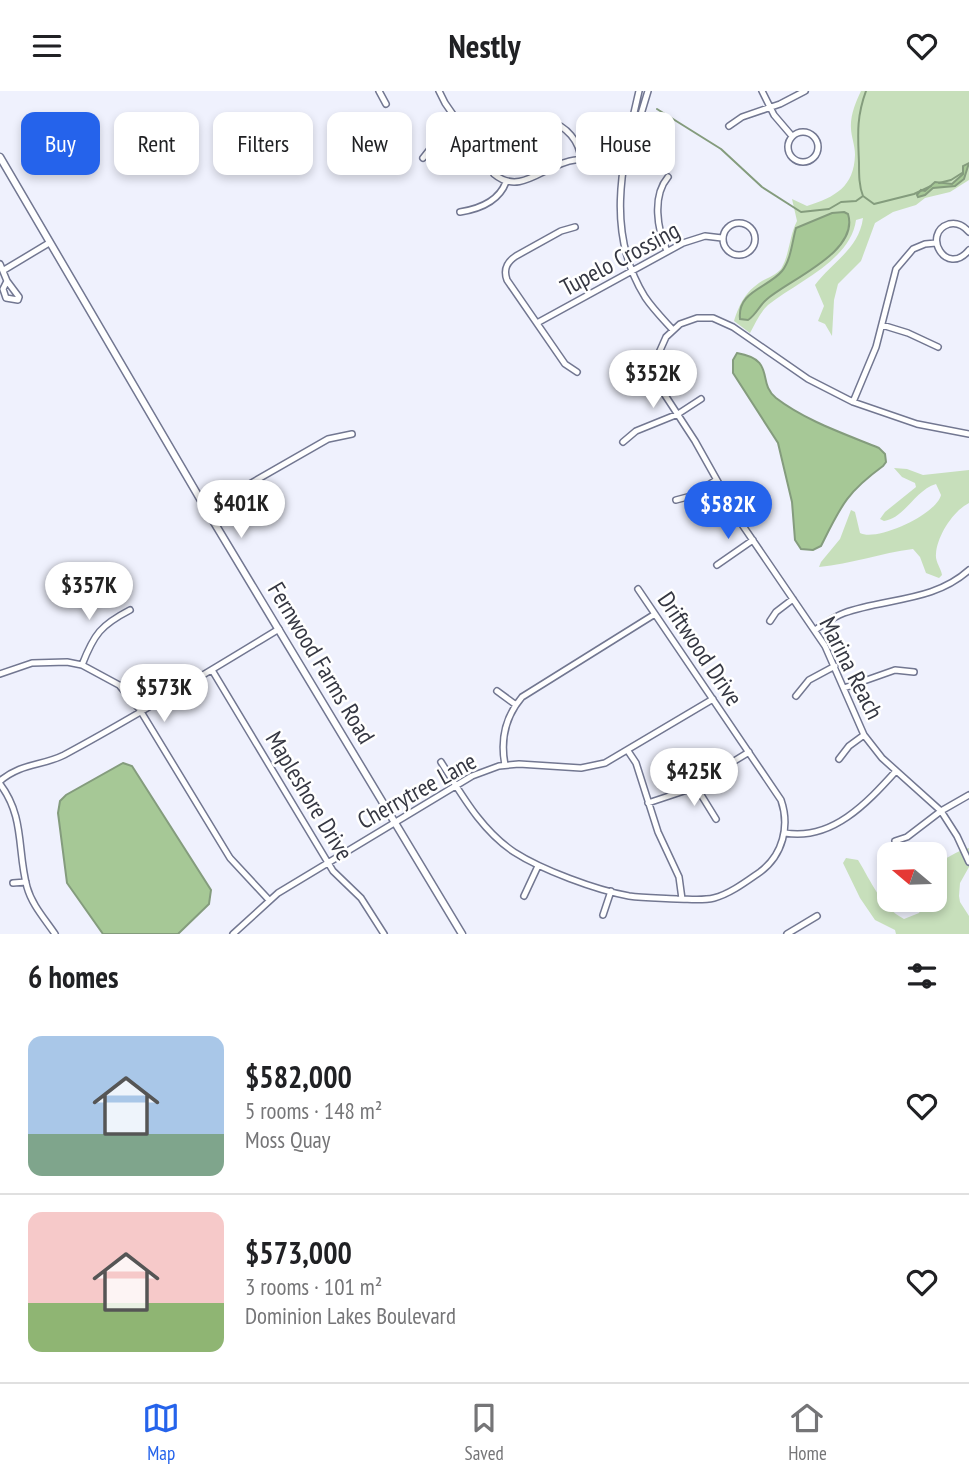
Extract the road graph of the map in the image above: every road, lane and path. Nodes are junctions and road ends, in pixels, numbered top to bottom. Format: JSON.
{"nodes":[{"id":1,"x":380,"y":91,"type":"edge"},
{"id":2,"x":439,"y":91,"type":"edge"},
{"id":3,"x":639,"y":91,"type":"edge"},
{"id":4,"x":648,"y":91,"type":"edge"},
{"id":5,"x":762,"y":91,"type":"edge"},
{"id":6,"x":804,"y":91,"type":"edge"},
{"id":7,"x":386,"y":104,"type":"dead end"},
{"id":8,"x":771,"y":108,"type":"junction"},
{"id":9,"x":452,"y":112,"type":"edge"},
{"id":10,"x":634,"y":112,"type":"edge"},
{"id":11,"x":641,"y":112,"type":"edge"},
{"id":12,"x":729,"y":126,"type":"dead end"},
{"id":13,"x":562,"y":127,"type":"edge"},
{"id":14,"x":792,"y":136,"type":"junction"},
{"id":15,"x":576,"y":141,"type":"edge"},
{"id":16,"x":426,"y":154,"type":"edge"},
{"id":17,"x":0,"y":157,"type":"edge"},
{"id":18,"x":423,"y":158,"type":"dead end"},
{"id":19,"x":576,"y":161,"type":"edge"},
{"id":20,"x":496,"y":175,"type":"edge"},
{"id":21,"x":622,"y":175,"type":"edge"},
{"id":22,"x":668,"y":177,"type":"dead end"},
{"id":23,"x":506,"y":182,"type":"junction"},
{"id":24,"x":460,"y":212,"type":"dead end"},
{"id":25,"x":575,"y":227,"type":"dead end"},
{"id":26,"x":969,"y":232,"type":"edge"},
{"id":27,"x":722,"y":238,"type":"junction"},
{"id":28,"x":49,"y":243,"type":"junction"},
{"id":29,"x":936,"y":243,"type":"junction"},
{"id":30,"x":969,"y":250,"type":"edge"},
{"id":31,"x":667,"y":251,"type":"junction"},
{"id":32,"x":2,"y":267,"type":"edge"},
{"id":33,"x":632,"y":271,"type":"junction"},
{"id":34,"x":7,"y":281,"type":"dead end"},
{"id":35,"x":537,"y":323,"type":"junction"},
{"id":36,"x":882,"y":325,"type":"junction"},
{"id":37,"x":673,"y":330,"type":"junction"},
{"id":38,"x":938,"y":347,"type":"dead end"},
{"id":39,"x":577,"y":372,"type":"dead end"},
{"id":40,"x":701,"y":399,"type":"dead end"},
{"id":41,"x":853,"y":402,"type":"junction"},
{"id":42,"x":678,"y":414,"type":"junction"},
{"id":43,"x":352,"y":434,"type":"dead end"},
{"id":44,"x":969,"y":434,"type":"edge"},
{"id":45,"x":623,"y":442,"type":"dead end"},
{"id":46,"x":716,"y":480,"type":"junction"},
{"id":47,"x":676,"y":500,"type":"dead end"},
{"id":48,"x":206,"y":509,"type":"junction"},
{"id":49,"x":753,"y":540,"type":"junction"},
{"id":50,"x":717,"y":565,"type":"dead end"},
{"id":51,"x":968,"y":572,"type":"edge"},
{"id":52,"x":638,"y":589,"type":"dead end"},
{"id":53,"x":793,"y":599,"type":"junction"},
{"id":54,"x":130,"y":610,"type":"dead end"},
{"id":55,"x":656,"y":614,"type":"junction"},
{"id":56,"x":769,"y":621,"type":"dead end"},
{"id":57,"x":279,"y":629,"type":"junction"},
{"id":58,"x":815,"y":630,"type":"junction"},
{"id":59,"x":82,"y":665,"type":"junction"},
{"id":60,"x":835,"y":666,"type":"junction"},
{"id":61,"x":212,"y":670,"type":"junction"},
{"id":62,"x":914,"y":672,"type":"dead end"},
{"id":63,"x":0,"y":674,"type":"edge"},
{"id":64,"x":844,"y":688,"type":"junction"},
{"id":65,"x":498,"y":691,"type":"dead end"},
{"id":66,"x":796,"y":696,"type":"dead end"},
{"id":67,"x":713,"y":699,"type":"junction"},
{"id":68,"x":516,"y":705,"type":"junction"},
{"id":69,"x":140,"y":711,"type":"junction"},
{"id":70,"x":864,"y":735,"type":"junction"},
{"id":71,"x":628,"y":751,"type":"junction"},
{"id":72,"x":749,"y":752,"type":"junction"},
{"id":73,"x":839,"y":759,"type":"dead end"},
{"id":74,"x":442,"y":762,"type":"dead end"},
{"id":75,"x":505,"y":765,"type":"junction"},
{"id":76,"x":896,"y":771,"type":"junction"},
{"id":77,"x":0,"y":782,"type":"edge"},
{"id":78,"x":455,"y":785,"type":"junction"},
{"id":79,"x":695,"y":785,"type":"junction"},
{"id":80,"x":969,"y":795,"type":"edge"},
{"id":81,"x":648,"y":803,"type":"junction"},
{"id":82,"x":941,"y":811,"type":"junction"},
{"id":83,"x":716,"y":818,"type":"dead end"},
{"id":84,"x":395,"y":821,"type":"junction"},
{"id":85,"x":785,"y":833,"type":"junction"},
{"id":86,"x":895,"y":841,"type":"dead end"},
{"id":87,"x":327,"y":862,"type":"junction"},
{"id":88,"x":969,"y":862,"type":"edge"},
{"id":89,"x":538,"y":866,"type":"junction"},
{"id":90,"x":26,"y":882,"type":"junction"},
{"id":91,"x":13,"y":883,"type":"dead end"},
{"id":92,"x":611,"y":891,"type":"junction"},
{"id":93,"x":524,"y":896,"type":"dead end"},
{"id":94,"x":682,"y":899,"type":"junction"},
{"id":95,"x":269,"y":900,"type":"junction"},
{"id":96,"x":603,"y":915,"type":"dead end"},
{"id":97,"x":817,"y":916,"type":"dead end"},
{"id":98,"x":798,"y":928,"type":"junction"},
{"id":99,"x":55,"y":934,"type":"edge"},
{"id":100,"x":233,"y":934,"type":"edge"},
{"id":101,"x":384,"y":934,"type":"edge"},
{"id":102,"x":462,"y":934,"type":"edge"},
{"id":103,"x":787,"y":934,"type":"edge"},
{"id":104,"x":804,"y":934,"type":"edge"}],
"edges":[{"from":1,"to":7,"type":"street"},
{"from":2,"to":9,"type":"street"},
{"from":3,"to":10,"type":"street"},
{"from":4,"to":11,"type":"street"},
{"from":5,"to":8,"type":"street"},
{"from":6,"to":8,"type":"street"},
{"from":8,"to":12,"type":"street"},
{"from":8,"to":14,"type":"street"},
{"from":13,"to":15,"type":"street"},
{"from":14,"to":14,"type":"street"},
{"from":16,"to":18,"type":"street"},
{"from":17,"to":28,"type":"street","name":"Fernwood Farms Road"},
{"from":19,"to":23,"type":"street"},
{"from":20,"to":23,"type":"street"},
{"from":21,"to":33,"type":"street"},
{"from":22,"to":31,"type":"street"},
{"from":23,"to":24,"type":"street"},
{"from":25,"to":35,"type":"street"},
{"from":26,"to":29,"type":"street"},
{"from":27,"to":27,"type":"street","name":"Tupelo Crossing"},
{"from":27,"to":31,"type":"street","name":"Tupelo Crossing"},
{"from":28,"to":32,"type":"street"},
{"from":28,"to":48,"type":"street","name":"Fernwood Farms Road"},
{"from":29,"to":30,"type":"street"},
{"from":29,"to":36,"type":"street"},
{"from":31,"to":33,"type":"street","name":"Tupelo Crossing"},
{"from":32,"to":34,"type":"street"},
{"from":33,"to":35,"type":"street","name":"Tupelo Crossing"},
{"from":33,"to":37,"type":"street"},
{"from":35,"to":39,"type":"street"},
{"from":36,"to":38,"type":"street"},
{"from":36,"to":41,"type":"street"},
{"from":37,"to":41,"type":"street"},
{"from":37,"to":42,"type":"street","name":"Marina Reach"},
{"from":40,"to":42,"type":"street"},
{"from":41,"to":44,"type":"street"},
{"from":42,"to":45,"type":"street"},
{"from":42,"to":46,"type":"street","name":"Marina Reach"},
{"from":43,"to":48,"type":"street"},
{"from":46,"to":47,"type":"street"},
{"from":46,"to":49,"type":"street","name":"Marina Reach"},
{"from":48,"to":57,"type":"street","name":"Fernwood Farms Road"},
{"from":49,"to":50,"type":"street"},
{"from":49,"to":53,"type":"street","name":"Marina Reach"},
{"from":51,"to":58,"type":"street"},
{"from":52,"to":55,"type":"street","name":"Driftwood Drive"},
{"from":53,"to":56,"type":"street"},
{"from":53,"to":58,"type":"street","name":"Marina Reach"},
{"from":54,"to":59,"type":"street"},
{"from":55,"to":67,"type":"street","name":"Driftwood Drive"},
{"from":55,"to":68,"type":"street"},
{"from":57,"to":61,"type":"street"},
{"from":57,"to":84,"type":"street","name":"Fernwood Farms Road"},
{"from":58,"to":60,"type":"street","name":"Marina Reach"},
{"from":59,"to":63,"type":"street"},
{"from":59,"to":69,"type":"street"},
{"from":60,"to":64,"type":"street","name":"Marina Reach"},
{"from":60,"to":66,"type":"street"},
{"from":61,"to":69,"type":"street"},
{"from":61,"to":87,"type":"street","name":"Mapleshore Drive"},
{"from":62,"to":64,"type":"street"},
{"from":64,"to":70,"type":"street","name":"Marina Reach"},
{"from":65,"to":68,"type":"street"},
{"from":67,"to":71,"type":"street","name":"Cherrytree Lane"},
{"from":67,"to":72,"type":"street","name":"Driftwood Drive"},
{"from":68,"to":75,"type":"street"},
{"from":69,"to":77,"type":"street"},
{"from":69,"to":95,"type":"street"},
{"from":70,"to":73,"type":"street"},
{"from":70,"to":76,"type":"street","name":"Marina Reach"},
{"from":71,"to":75,"type":"street","name":"Cherrytree Lane"},
{"from":71,"to":81,"type":"street"},
{"from":72,"to":79,"type":"street"},
{"from":72,"to":85,"type":"street","name":"Driftwood Drive"},
{"from":74,"to":78,"type":"street"},
{"from":75,"to":78,"type":"street","name":"Cherrytree Lane"},
{"from":76,"to":82,"type":"street","name":"Marina Reach"},
{"from":76,"to":85,"type":"street"},
{"from":77,"to":90,"type":"street"},
{"from":78,"to":84,"type":"street","name":"Cherrytree Lane"},
{"from":78,"to":89,"type":"street"},
{"from":79,"to":81,"type":"street"},
{"from":79,"to":83,"type":"street"},
{"from":80,"to":82,"type":"street"},
{"from":81,"to":94,"type":"street"},
{"from":82,"to":86,"type":"street"},
{"from":82,"to":88,"type":"street","name":"Marina Reach"},
{"from":84,"to":87,"type":"street","name":"Cherrytree Lane"},
{"from":84,"to":102,"type":"street","name":"Fernwood Farms Road"},
{"from":85,"to":94,"type":"street"},
{"from":87,"to":95,"type":"street","name":"Cherrytree Lane"},
{"from":87,"to":101,"type":"street","name":"Mapleshore Drive"},
{"from":89,"to":92,"type":"street"},
{"from":89,"to":93,"type":"street"},
{"from":90,"to":91,"type":"street"},
{"from":90,"to":99,"type":"street"},
{"from":92,"to":94,"type":"street"},
{"from":92,"to":96,"type":"street"},
{"from":95,"to":100,"type":"street","name":"Cherrytree Lane"},
{"from":97,"to":98,"type":"street"},
{"from":98,"to":103,"type":"street"},
{"from":98,"to":104,"type":"street"}]}
